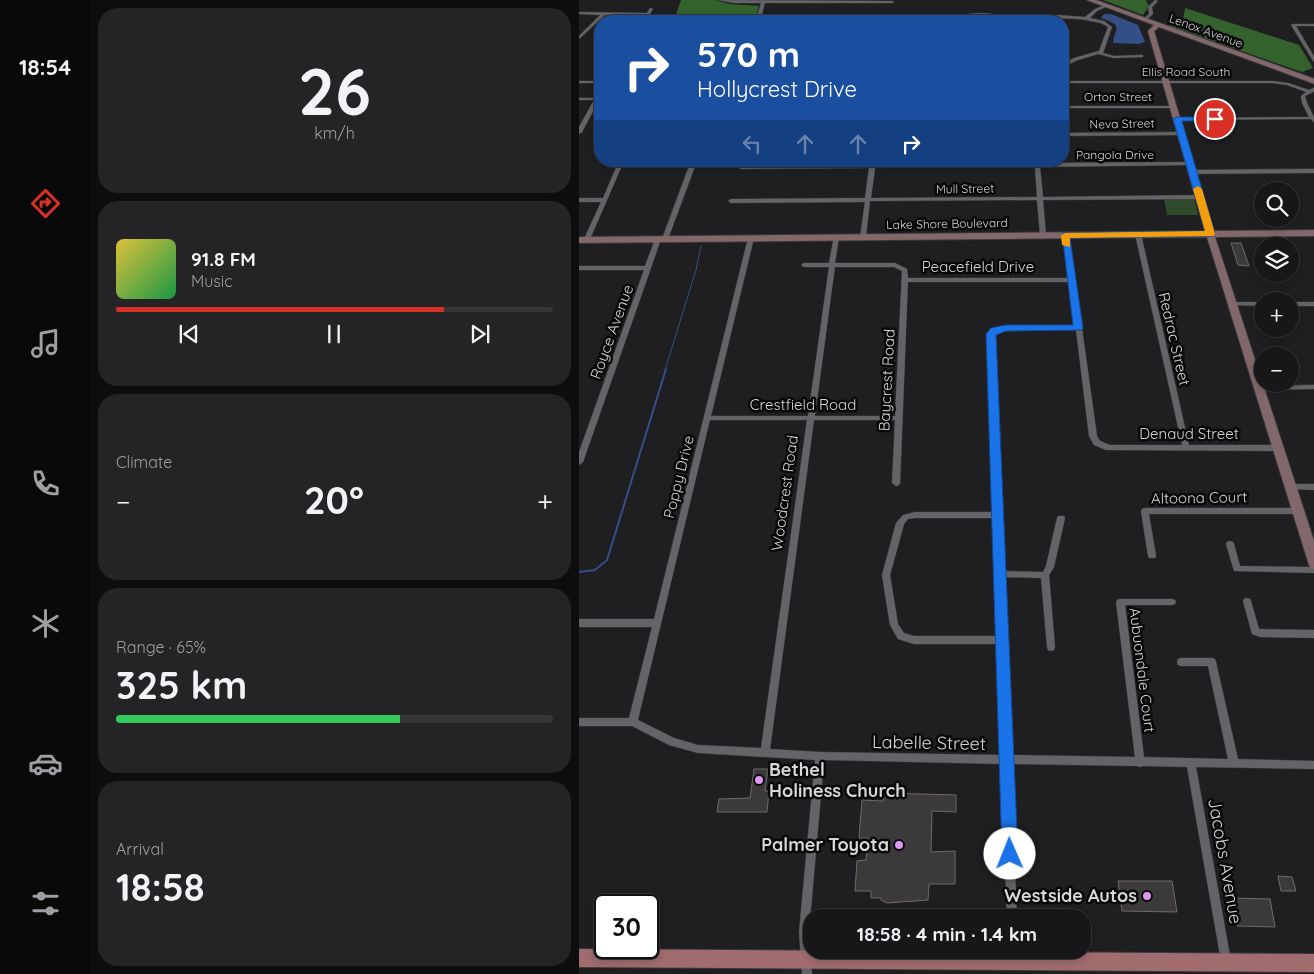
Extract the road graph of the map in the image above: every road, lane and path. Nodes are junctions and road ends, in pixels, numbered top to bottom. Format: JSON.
{"nodes":[{"id":1,"x":721,"y":0,"type":"edge"},
{"id":2,"x":1090,"y":0,"type":"edge"},
{"id":3,"x":803,"y":1,"type":"edge"},
{"id":4,"x":847,"y":1,"type":"edge"},
{"id":5,"x":892,"y":1,"type":"edge"},
{"id":6,"x":1156,"y":1,"type":"edge"},
{"id":7,"x":763,"y":2,"type":"junction"},
{"id":8,"x":1107,"y":7,"type":"junction"},
{"id":9,"x":893,"y":8,"type":"dead end"},
{"id":10,"x":579,"y":13,"type":"edge"},
{"id":11,"x":604,"y":13,"type":"joint"},
{"id":12,"x":648,"y":15,"type":"edge"},
{"id":13,"x":760,"y":15,"type":"edge"},
{"id":14,"x":1069,"y":15,"type":"edge"},
{"id":15,"x":1089,"y":19,"type":"junction"},
{"id":16,"x":1143,"y":20,"type":"junction"},
{"id":17,"x":594,"y":23,"type":"edge"},
{"id":18,"x":1158,"y":25,"type":"junction"},
{"id":19,"x":1314,"y":25,"type":"edge"},
{"id":20,"x":579,"y":38,"type":"edge"},
{"id":21,"x":1099,"y":53,"type":"junction"},
{"id":22,"x":1141,"y":56,"type":"dead end"},
{"id":23,"x":1069,"y":63,"type":"edge"},
{"id":24,"x":1314,"y":63,"type":"edge"},
{"id":25,"x":594,"y":80,"type":"edge"},
{"id":26,"x":579,"y":82,"type":"edge"},
{"id":27,"x":1069,"y":82,"type":"edge"},
{"id":28,"x":1166,"y":82,"type":"junction"},
{"id":29,"x":1314,"y":82,"type":"edge"},
{"id":30,"x":1314,"y":88,"type":"edge"},
{"id":31,"x":1309,"y":91,"type":"junction"},
{"id":32,"x":579,"y":99,"type":"edge"},
{"id":33,"x":594,"y":99,"type":"edge"},
{"id":34,"x":594,"y":107,"type":"edge"},
{"id":35,"x":1173,"y":107,"type":"junction"},
{"id":36,"x":1069,"y":108,"type":"edge"},
{"id":37,"x":1177,"y":119,"type":"junction"},
{"id":38,"x":1313,"y":121,"type":"edge"},
{"id":39,"x":579,"y":132,"type":"edge"},
{"id":40,"x":1181,"y":134,"type":"junction"},
{"id":41,"x":1069,"y":135,"type":"edge"},
{"id":42,"x":1069,"y":164,"type":"edge"},
{"id":43,"x":619,"y":167,"type":"edge"},
{"id":44,"x":691,"y":167,"type":"edge"},
{"id":45,"x":873,"y":167,"type":"edge"},
{"id":46,"x":1037,"y":167,"type":"edge"},
{"id":47,"x":1192,"y":168,"type":"junction"},
{"id":48,"x":1314,"y":171,"type":"edge"},
{"id":49,"x":1200,"y":197,"type":"junction"},
{"id":50,"x":1040,"y":198,"type":"junction"},
{"id":51,"x":579,"y":200,"type":"edge"},
{"id":52,"x":605,"y":200,"type":"junction"},
{"id":53,"x":868,"y":200,"type":"junction"},
{"id":54,"x":731,"y":201,"type":"dead end"},
{"id":55,"x":1314,"y":233,"type":"edge"},
{"id":56,"x":1138,"y":234,"type":"junction"},
{"id":57,"x":1211,"y":234,"type":"junction"},
{"id":58,"x":1043,"y":235,"type":"junction"},
{"id":59,"x":1065,"y":235,"type":"junction"},
{"id":60,"x":836,"y":237,"type":"junction"},
{"id":61,"x":863,"y":237,"type":"junction"},
{"id":62,"x":751,"y":238,"type":"junction"},
{"id":63,"x":583,"y":239,"type":"edge"},
{"id":64,"x":661,"y":239,"type":"junction"},
{"id":65,"x":804,"y":265,"type":"dead end"},
{"id":66,"x":832,"y":265,"type":"junction"},
{"id":67,"x":579,"y":268,"type":"edge"},
{"id":68,"x":648,"y":268,"type":"junction"},
{"id":69,"x":906,"y":280,"type":"junction"},
{"id":70,"x":1072,"y":280,"type":"junction"},
{"id":71,"x":1233,"y":304,"type":"junction"},
{"id":72,"x":1254,"y":304,"type":"edge"},
{"id":73,"x":1299,"y":304,"type":"edge"},
{"id":74,"x":1314,"y":304,"type":"edge"},
{"id":75,"x":1078,"y":328,"type":"junction"},
{"id":76,"x":1254,"y":372,"type":"edge"},
{"id":77,"x":1299,"y":387,"type":"edge"},
{"id":78,"x":1314,"y":387,"type":"edge"},
{"id":79,"x":1260,"y":392,"type":"edge"},
{"id":80,"x":707,"y":418,"type":"junction"},
{"id":81,"x":811,"y":418,"type":"junction"},
{"id":82,"x":899,"y":418,"type":"junction"},
{"id":83,"x":1186,"y":448,"type":"junction"},
{"id":84,"x":1278,"y":448,"type":"junction"},
{"id":85,"x":579,"y":462,"type":"edge"},
{"id":86,"x":896,"y":483,"type":"dead end"},
{"id":87,"x":1290,"y":486,"type":"junction"},
{"id":88,"x":1314,"y":487,"type":"edge"},
{"id":89,"x":1297,"y":512,"type":"junction"},
{"id":90,"x":997,"y":515,"type":"junction"},
{"id":91,"x":1061,"y":518,"type":"dead end"},
{"id":92,"x":1230,"y":544,"type":"dead end"},
{"id":93,"x":1152,"y":556,"type":"dead end"},
{"id":94,"x":1314,"y":565,"type":"edge"},
{"id":95,"x":1314,"y":570,"type":"edge"},
{"id":96,"x":1000,"y":574,"type":"junction"},
{"id":97,"x":1045,"y":575,"type":"junction"},
{"id":98,"x":1172,"y":602,"type":"dead end"},
{"id":99,"x":1247,"y":602,"type":"dead end"},
{"id":100,"x":579,"y":623,"type":"edge"},
{"id":101,"x":657,"y":623,"type":"junction"},
{"id":102,"x":1314,"y":634,"type":"edge"},
{"id":103,"x":1002,"y":640,"type":"junction"},
{"id":104,"x":1051,"y":647,"type":"dead end"},
{"id":105,"x":1181,"y":662,"type":"dead end"},
{"id":106,"x":579,"y":722,"type":"edge"},
{"id":107,"x":633,"y":722,"type":"junction"},
{"id":108,"x":765,"y":752,"type":"junction"},
{"id":109,"x":820,"y":756,"type":"junction"},
{"id":110,"x":1007,"y":760,"type":"junction"},
{"id":111,"x":1140,"y":763,"type":"junction"},
{"id":112,"x":1191,"y":764,"type":"junction"},
{"id":113,"x":1234,"y":764,"type":"junction"},
{"id":114,"x":1314,"y":765,"type":"edge"},
{"id":115,"x":1012,"y":909,"type":"edge"},
{"id":116,"x":579,"y":958,"type":"edge"},
{"id":117,"x":998,"y":959,"type":"edge"},
{"id":118,"x":1035,"y":959,"type":"edge"},
{"id":119,"x":1227,"y":964,"type":"junction"},
{"id":120,"x":806,"y":967,"type":"edge"},
{"id":121,"x":967,"y":967,"type":"edge"},
{"id":122,"x":1313,"y":967,"type":"edge"},
{"id":123,"x":1081,"y":968,"type":"edge"},
{"id":124,"x":1198,"y":969,"type":"edge"}],
"edges":[{"from":1,"to":7,"type":"street"},
{"from":2,"to":8,"type":"street","name":"Lenox Avenue"},
{"from":3,"to":4,"type":"street"},
{"from":3,"to":7,"type":"street"},
{"from":4,"to":5,"type":"street"},
{"from":5,"to":9,"type":"street"},
{"from":6,"to":16,"type":"street"},
{"from":7,"to":13,"type":"street"},
{"from":8,"to":15,"type":"street"},
{"from":8,"to":16,"type":"street","name":"Lenox Avenue"},
{"from":10,"to":11,"type":"street"},
{"from":11,"to":12,"type":"street"},
{"from":14,"to":15,"type":"street"},
{"from":15,"to":21,"type":"street"},
{"from":16,"to":18,"type":"street","name":"Lenox Avenue"},
{"from":17,"to":20,"type":"street"},
{"from":18,"to":28,"type":"street"},
{"from":18,"to":29,"type":"street","name":"Lenox Avenue"},
{"from":19,"to":24,"type":"street"},
{"from":21,"to":22,"type":"street"},
{"from":21,"to":23,"type":"street"},
{"from":25,"to":26,"type":"street"},
{"from":27,"to":28,"type":"street","name":"Ellis Road South"},
{"from":28,"to":31,"type":"street","name":"Ellis Road South"},
{"from":28,"to":35,"type":"street"},
{"from":30,"to":31,"type":"street"},
{"from":31,"to":38,"type":"street"},
{"from":32,"to":33,"type":"street"},
{"from":34,"to":39,"type":"street"},
{"from":35,"to":36,"type":"street","name":"Orton Street"},
{"from":35,"to":37,"type":"street"},
{"from":37,"to":38,"type":"street"},
{"from":37,"to":40,"type":"street"},
{"from":40,"to":41,"type":"street","name":"Neva Street"},
{"from":40,"to":47,"type":"street"},
{"from":42,"to":47,"type":"street","name":"Pangola Drive"},
{"from":43,"to":52,"type":"street"},
{"from":44,"to":64,"type":"street","name":"Royce Avenue"},
{"from":45,"to":53,"type":"street"},
{"from":46,"to":50,"type":"street"},
{"from":47,"to":48,"type":"street","name":"Pangola Drive"},
{"from":47,"to":49,"type":"street"},
{"from":49,"to":50,"type":"street","name":"Mull Street"},
{"from":49,"to":57,"type":"street"},
{"from":50,"to":53,"type":"street","name":"Mull Street"},
{"from":50,"to":58,"type":"street"},
{"from":51,"to":52,"type":"street"},
{"from":52,"to":63,"type":"street"},
{"from":53,"to":54,"type":"street","name":"Mull Street"},
{"from":53,"to":61,"type":"street"},
{"from":55,"to":57,"type":"street","name":"Lake Shore Boulevard"},
{"from":56,"to":57,"type":"street","name":"Lake Shore Boulevard"},
{"from":56,"to":59,"type":"street","name":"Lake Shore Boulevard"},
{"from":56,"to":83,"type":"street","name":"Redrac Street"},
{"from":57,"to":71,"type":"street"},
{"from":58,"to":59,"type":"street","name":"Lake Shore Boulevard"},
{"from":58,"to":61,"type":"street","name":"Lake Shore Boulevard"},
{"from":59,"to":70,"type":"street"},
{"from":60,"to":61,"type":"street","name":"Lake Shore Boulevard"},
{"from":60,"to":62,"type":"street","name":"Lake Shore Boulevard"},
{"from":60,"to":66,"type":"street","name":"Woodcrest Road"},
{"from":62,"to":64,"type":"street","name":"Lake Shore Boulevard"},
{"from":62,"to":80,"type":"street","name":"Poppy Drive"},
{"from":63,"to":64,"type":"street","name":"Lake Shore Boulevard"},
{"from":64,"to":68,"type":"street","name":"Royce Avenue"},
{"from":65,"to":66,"type":"street","name":"Peacefield Drive"},
{"from":66,"to":69,"type":"street","name":"Peacefield Drive"},
{"from":66,"to":81,"type":"street","name":"Woodcrest Road"},
{"from":67,"to":68,"type":"street"},
{"from":68,"to":85,"type":"street","name":"Royce Avenue"},
{"from":69,"to":70,"type":"street","name":"Peacefield Drive"},
{"from":69,"to":82,"type":"street","name":"Baycrest Road"},
{"from":70,"to":75,"type":"street"},
{"from":71,"to":72,"type":"street"},
{"from":71,"to":76,"type":"street"},
{"from":73,"to":74,"type":"street"},
{"from":75,"to":83,"type":"street","name":"Denaud Street"},
{"from":75,"to":90,"type":"street"},
{"from":77,"to":78,"type":"street"},
{"from":79,"to":84,"type":"street"},
{"from":80,"to":81,"type":"street","name":"Crestfield Road"},
{"from":80,"to":101,"type":"street","name":"Poppy Drive"},
{"from":81,"to":82,"type":"street","name":"Crestfield Road"},
{"from":81,"to":108,"type":"street","name":"Woodcrest Road"},
{"from":82,"to":86,"type":"street","name":"Baycrest Road"},
{"from":83,"to":84,"type":"street","name":"Denaud Street"},
{"from":84,"to":87,"type":"street"},
{"from":87,"to":88,"type":"street"},
{"from":87,"to":89,"type":"street"},
{"from":89,"to":93,"type":"street","name":"Altoona Court"},
{"from":89,"to":94,"type":"street"},
{"from":90,"to":96,"type":"street"},
{"from":90,"to":103,"type":"street"},
{"from":91,"to":97,"type":"street"},
{"from":92,"to":95,"type":"street"},
{"from":96,"to":97,"type":"street"},
{"from":96,"to":103,"type":"street"},
{"from":97,"to":104,"type":"street"},
{"from":98,"to":111,"type":"street","name":"Aubuondale Court"},
{"from":99,"to":102,"type":"street"},
{"from":100,"to":101,"type":"street"},
{"from":101,"to":107,"type":"street","name":"Poppy Drive"},
{"from":103,"to":110,"type":"street"},
{"from":105,"to":113,"type":"street"},
{"from":106,"to":107,"type":"street","name":"Labelle Street"},
{"from":107,"to":108,"type":"street","name":"Labelle Street"},
{"from":108,"to":109,"type":"street","name":"Labelle Street"},
{"from":109,"to":110,"type":"street","name":"Labelle Street"},
{"from":109,"to":120,"type":"street"},
{"from":110,"to":111,"type":"street","name":"Labelle Street"},
{"from":110,"to":115,"type":"street"},
{"from":111,"to":112,"type":"street","name":"Labelle Street"},
{"from":112,"to":113,"type":"street","name":"Labelle Street"},
{"from":112,"to":119,"type":"street","name":"Jacobs Avenue"},
{"from":113,"to":114,"type":"street","name":"Labelle Street"},
{"from":116,"to":120,"type":"main road"},
{"from":117,"to":121,"type":"main road"},
{"from":118,"to":123,"type":"main road"},
{"from":119,"to":122,"type":"main road"},
{"from":119,"to":124,"type":"main road"},
{"from":120,"to":121,"type":"main road"},
{"from":123,"to":124,"type":"main road"}]}
